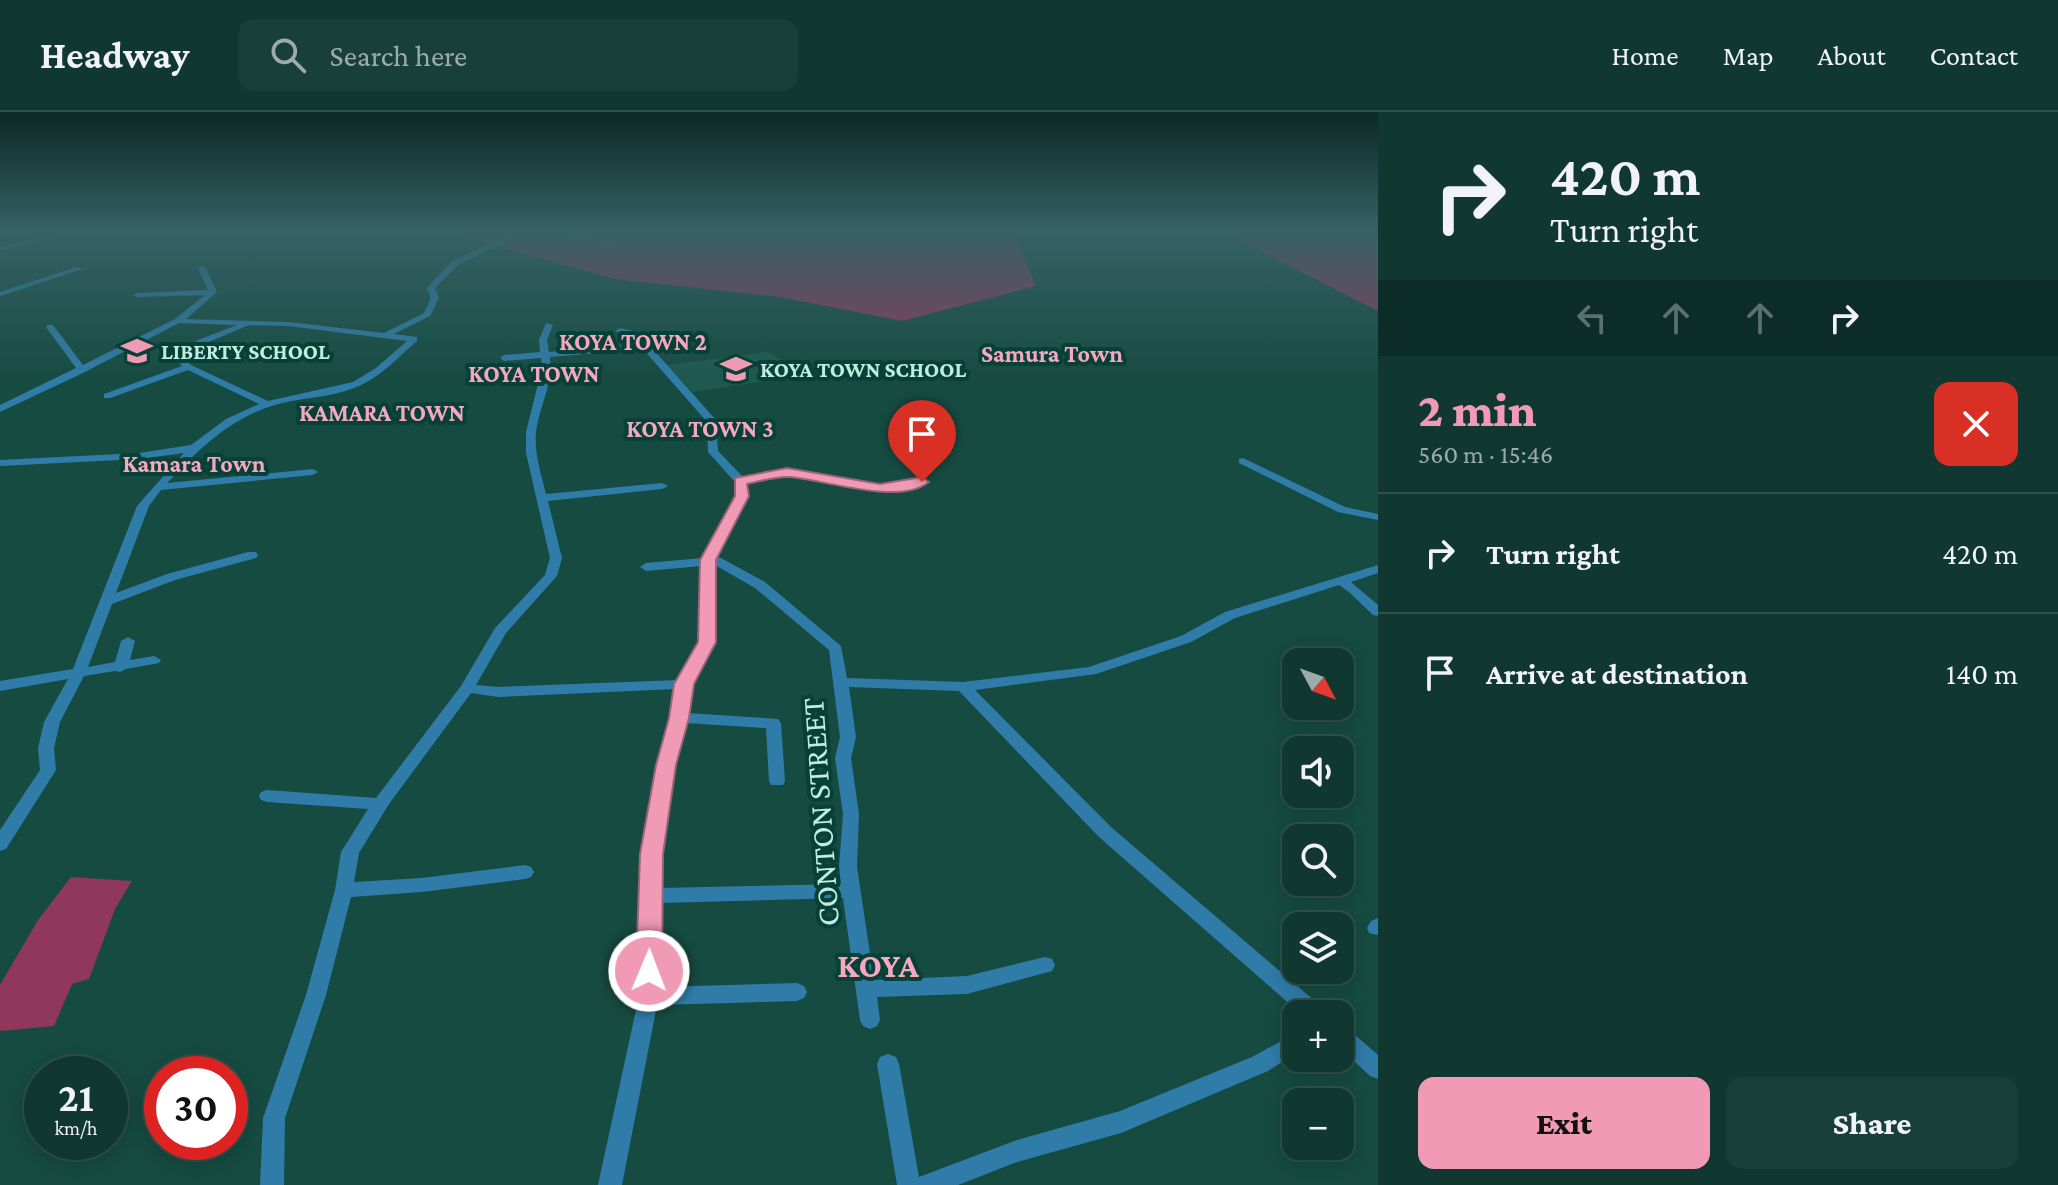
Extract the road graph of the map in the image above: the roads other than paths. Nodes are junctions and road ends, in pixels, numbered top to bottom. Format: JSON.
{"nodes":[{"id":1,"x":39,"y":281,"type":"edge"},
{"id":2,"x":208,"y":281,"type":"edge"},
{"id":3,"x":438,"y":281,"type":"edge"},
{"id":4,"x":2,"y":292,"type":"edge"},
{"id":5,"x":213,"y":292,"type":"junction"},
{"id":6,"x":137,"y":295,"type":"dead end"},
{"id":7,"x":178,"y":321,"type":"junction"},
{"id":8,"x":249,"y":323,"type":"junction"},
{"id":9,"x":549,"y":325,"type":"dead end"},
{"id":10,"x":50,"y":327,"type":"dead end"},
{"id":11,"x":620,"y":330,"type":"dead end"},
{"id":12,"x":386,"y":335,"type":"junction"},
{"id":13,"x":673,"y":344,"type":"dead end"},
{"id":14,"x":647,"y":346,"type":"junction"},
{"id":15,"x":546,"y":355,"type":"junction"},
{"id":16,"x":504,"y":358,"type":"dead end"},
{"id":17,"x":188,"y":367,"type":"junction"},
{"id":18,"x":82,"y":370,"type":"junction"},
{"id":19,"x":107,"y":396,"type":"dead end"},
{"id":20,"x":267,"y":404,"type":"junction"},
{"id":21,"x":0,"y":409,"type":"edge"},
{"id":22,"x":194,"y":448,"type":"junction"},
{"id":23,"x":1243,"y":461,"type":"dead end"},
{"id":24,"x":0,"y":463,"type":"edge"},
{"id":25,"x":313,"y":472,"type":"dead end"},
{"id":26,"x":740,"y":481,"type":"junction"},
{"id":27,"x":922,"y":482,"type":"dead end"},
{"id":28,"x":662,"y":486,"type":"dead end"},
{"id":29,"x":158,"y":487,"type":"junction"},
{"id":30,"x":542,"y":498,"type":"junction"},
{"id":31,"x":1378,"y":517,"type":"edge"},
{"id":32,"x":252,"y":555,"type":"dead end"},
{"id":33,"x":708,"y":560,"type":"junction"},
{"id":34,"x":646,"y":567,"type":"dead end"},
{"id":35,"x":1378,"y":569,"type":"edge"},
{"id":36,"x":1341,"y":581,"type":"junction"},
{"id":37,"x":105,"y":602,"type":"junction"},
{"id":38,"x":1378,"y":612,"type":"edge"},
{"id":39,"x":128,"y":641,"type":"dead end"},
{"id":40,"x":154,"y":660,"type":"dead end"},
{"id":41,"x":120,"y":668,"type":"junction"},
{"id":42,"x":78,"y":674,"type":"junction"},
{"id":43,"x":841,"y":682,"type":"junction"},
{"id":44,"x":684,"y":684,"type":"junction"},
{"id":45,"x":0,"y":686,"type":"edge"},
{"id":46,"x":963,"y":687,"type":"junction"},
{"id":47,"x":467,"y":688,"type":"junction"},
{"id":48,"x":679,"y":718,"type":"junction"},
{"id":49,"x":777,"y":781,"type":"dead end"},
{"id":50,"x":267,"y":796,"type":"dead end"},
{"id":51,"x":380,"y":804,"type":"junction"},
{"id":52,"x":0,"y":844,"type":"edge"},
{"id":53,"x":525,"y":872,"type":"dead end"},
{"id":54,"x":344,"y":890,"type":"junction"},
{"id":55,"x":852,"y":891,"type":"junction"},
{"id":56,"x":651,"y":896,"type":"junction"},
{"id":57,"x":1045,"y":965,"type":"dead end"},
{"id":58,"x":866,"y":989,"type":"junction"},
{"id":59,"x":797,"y":992,"type":"dead end"},
{"id":60,"x":649,"y":996,"type":"junction"},
{"id":61,"x":1300,"y":1000,"type":"edge"},
{"id":62,"x":870,"y":1020,"type":"dead end"},
{"id":63,"x":1354,"y":1048,"type":"edge"},
{"id":64,"x":1282,"y":1051,"type":"edge"},
{"id":65,"x":888,"y":1064,"type":"dead end"},
{"id":66,"x":1378,"y":1069,"type":"edge"},
{"id":67,"x":272,"y":1185,"type":"edge"},
{"id":68,"x":610,"y":1185,"type":"edge"},
{"id":69,"x":909,"y":1185,"type":"edge"},
{"id":70,"x":928,"y":1185,"type":"edge"}],
"edges":[{"from":1,"to":4,"type":"street"},
{"from":2,"to":5,"type":"street"},
{"from":3,"to":12,"type":"street"},
{"from":5,"to":6,"type":"street"},
{"from":5,"to":7,"type":"street"},
{"from":7,"to":8,"type":"street"},
{"from":7,"to":18,"type":"street"},
{"from":8,"to":12,"type":"street"},
{"from":8,"to":17,"type":"street"},
{"from":9,"to":15,"type":"street"},
{"from":10,"to":18,"type":"street"},
{"from":11,"to":14,"type":"street"},
{"from":12,"to":20,"type":"street"},
{"from":13,"to":14,"type":"street"},
{"from":14,"to":15,"type":"street"},
{"from":14,"to":26,"type":"street"},
{"from":15,"to":16,"type":"street"},
{"from":15,"to":30,"type":"street"},
{"from":17,"to":19,"type":"street"},
{"from":17,"to":20,"type":"street"},
{"from":18,"to":21,"type":"street"},
{"from":20,"to":22,"type":"street"},
{"from":22,"to":24,"type":"street"},
{"from":22,"to":29,"type":"street"},
{"from":23,"to":31,"type":"street"},
{"from":25,"to":29,"type":"street"},
{"from":26,"to":27,"type":"street"},
{"from":26,"to":33,"type":"street"},
{"from":28,"to":30,"type":"street"},
{"from":29,"to":37,"type":"street"},
{"from":30,"to":47,"type":"street"},
{"from":32,"to":37,"type":"street"},
{"from":33,"to":34,"type":"street"},
{"from":33,"to":43,"type":"street","name":"CONTON STREET"},
{"from":33,"to":44,"type":"street"},
{"from":35,"to":36,"type":"street"},
{"from":36,"to":38,"type":"street"},
{"from":36,"to":46,"type":"street"},
{"from":37,"to":42,"type":"street"},
{"from":39,"to":41,"type":"street"},
{"from":40,"to":41,"type":"street"},
{"from":41,"to":42,"type":"street"},
{"from":42,"to":45,"type":"street"},
{"from":42,"to":52,"type":"street"},
{"from":43,"to":46,"type":"street"},
{"from":43,"to":55,"type":"street","name":"CONTON STREET"},
{"from":44,"to":47,"type":"street"},
{"from":44,"to":48,"type":"street"},
{"from":46,"to":61,"type":"street"},
{"from":47,"to":51,"type":"street"},
{"from":48,"to":49,"type":"street"},
{"from":48,"to":56,"type":"street"},
{"from":50,"to":51,"type":"street"},
{"from":51,"to":54,"type":"street"},
{"from":53,"to":54,"type":"street"},
{"from":54,"to":67,"type":"street"},
{"from":55,"to":56,"type":"street"},
{"from":55,"to":58,"type":"street","name":"CONTON STREET"},
{"from":56,"to":60,"type":"street"},
{"from":57,"to":58,"type":"street"},
{"from":58,"to":62,"type":"street","name":"CONTON STREET"},
{"from":59,"to":60,"type":"street"},
{"from":60,"to":68,"type":"street"},
{"from":63,"to":66,"type":"street"},
{"from":64,"to":70,"type":"street"},
{"from":65,"to":69,"type":"street"}]}
